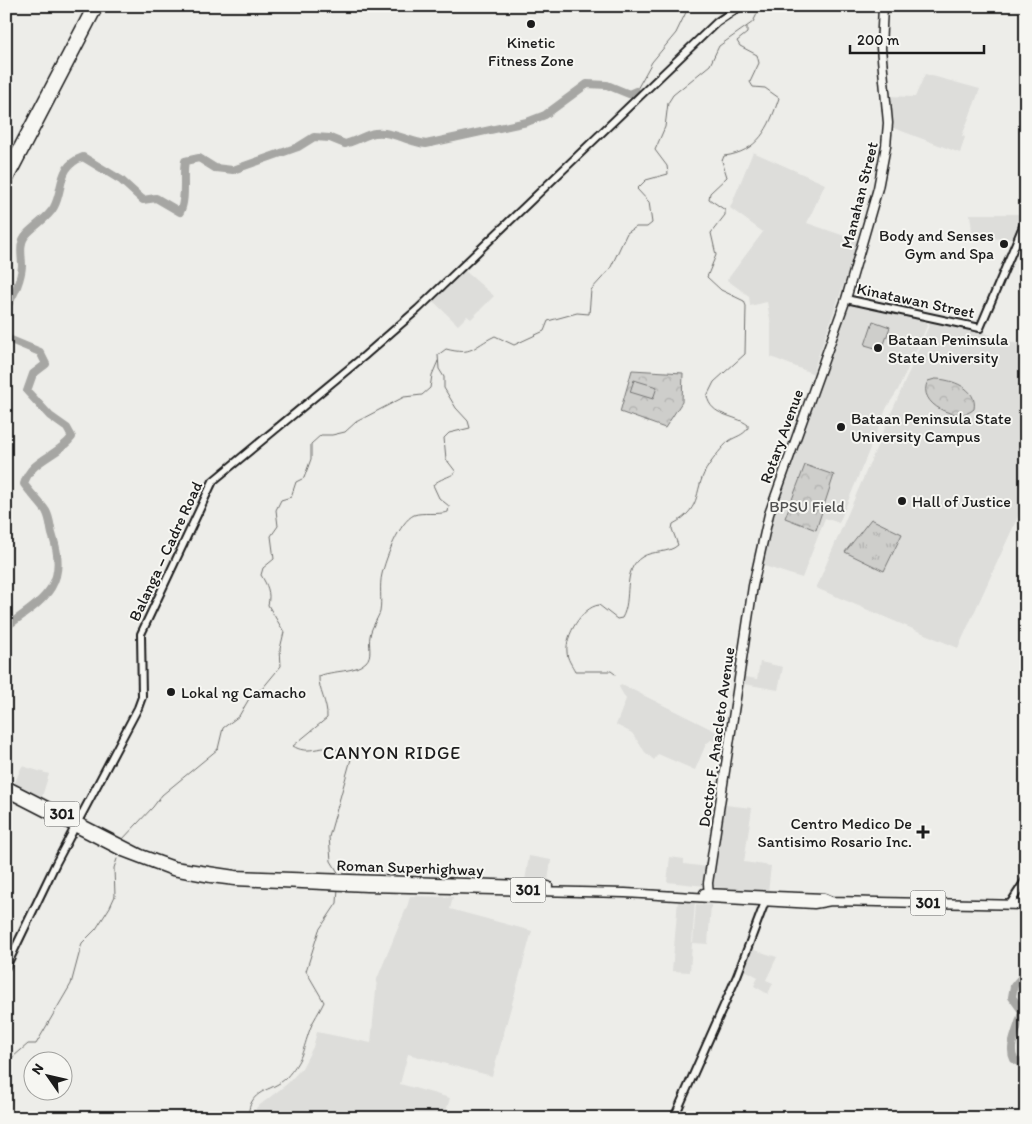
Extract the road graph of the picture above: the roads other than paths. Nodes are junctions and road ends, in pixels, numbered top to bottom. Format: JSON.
{"nodes":[{"id":1,"x":92,"y":6,"type":"edge"},
{"id":2,"x":99,"y":6,"type":"edge"},
{"id":3,"x":741,"y":6,"type":"edge"},
{"id":4,"x":883,"y":6,"type":"edge"},
{"id":5,"x":6,"y":170,"type":"edge"},
{"id":6,"x":6,"y":185,"type":"edge"},
{"id":7,"x":1026,"y":219,"type":"edge"},
{"id":8,"x":846,"y":299,"type":"junction"},
{"id":9,"x":753,"y":586,"type":"joint"},
{"id":10,"x":6,"y":785,"type":"edge"},
{"id":11,"x":6,"y":792,"type":"edge"},
{"id":12,"x":77,"y":825,"type":"junction"},
{"id":13,"x":1026,"y":879,"type":"edge"},
{"id":14,"x":709,"y":896,"type":"junction"},
{"id":15,"x":831,"y":901,"type":"junction"},
{"id":16,"x":765,"y":902,"type":"junction"},
{"id":17,"x":1013,"y":904,"type":"junction"},
{"id":18,"x":1026,"y":905,"type":"edge"},
{"id":19,"x":6,"y":967,"type":"edge"},
{"id":20,"x":674,"y":1118,"type":"edge"}],
"edges":[{"from":1,"to":5,"type":"main road"},
{"from":2,"to":6,"type":"main road"},
{"from":3,"to":12,"type":"street","name":"Balanga – Cadre Road"},
{"from":4,"to":8,"type":"main road","name":"Manahan Street"},
{"from":7,"to":8,"type":"street","name":"Kinatawan Street"},
{"from":8,"to":9,"type":"main road","name":"Rotary Avenue"},
{"from":9,"to":14,"type":"main road","name":"Doctor F. Anacleto Avenue"},
{"from":10,"to":12,"type":"main road","name":"Roman Superhighway","number":"301"},
{"from":11,"to":12,"type":"main road","name":"Roman Superhighway","number":"301"},
{"from":12,"to":14,"type":"main road","name":"Roman Superhighway","number":"301"},
{"from":12,"to":19,"type":"street","name":"Balanga – Cadre Road"},
{"from":13,"to":17,"type":"street"},
{"from":14,"to":15,"type":"main road","name":"Roman Superhighway","number":"301"},
{"from":14,"to":16,"type":"main road","name":"Roman Superhighway","number":"301"},
{"from":15,"to":16,"type":"main road","name":"Roman Superhighway","number":"301"},
{"from":15,"to":17,"type":"main road","name":"Roman Superhighway","number":"301"},
{"from":16,"to":20,"type":"street"},
{"from":17,"to":18,"type":"main road","name":"Roman Superhighway","number":"301"}]}
